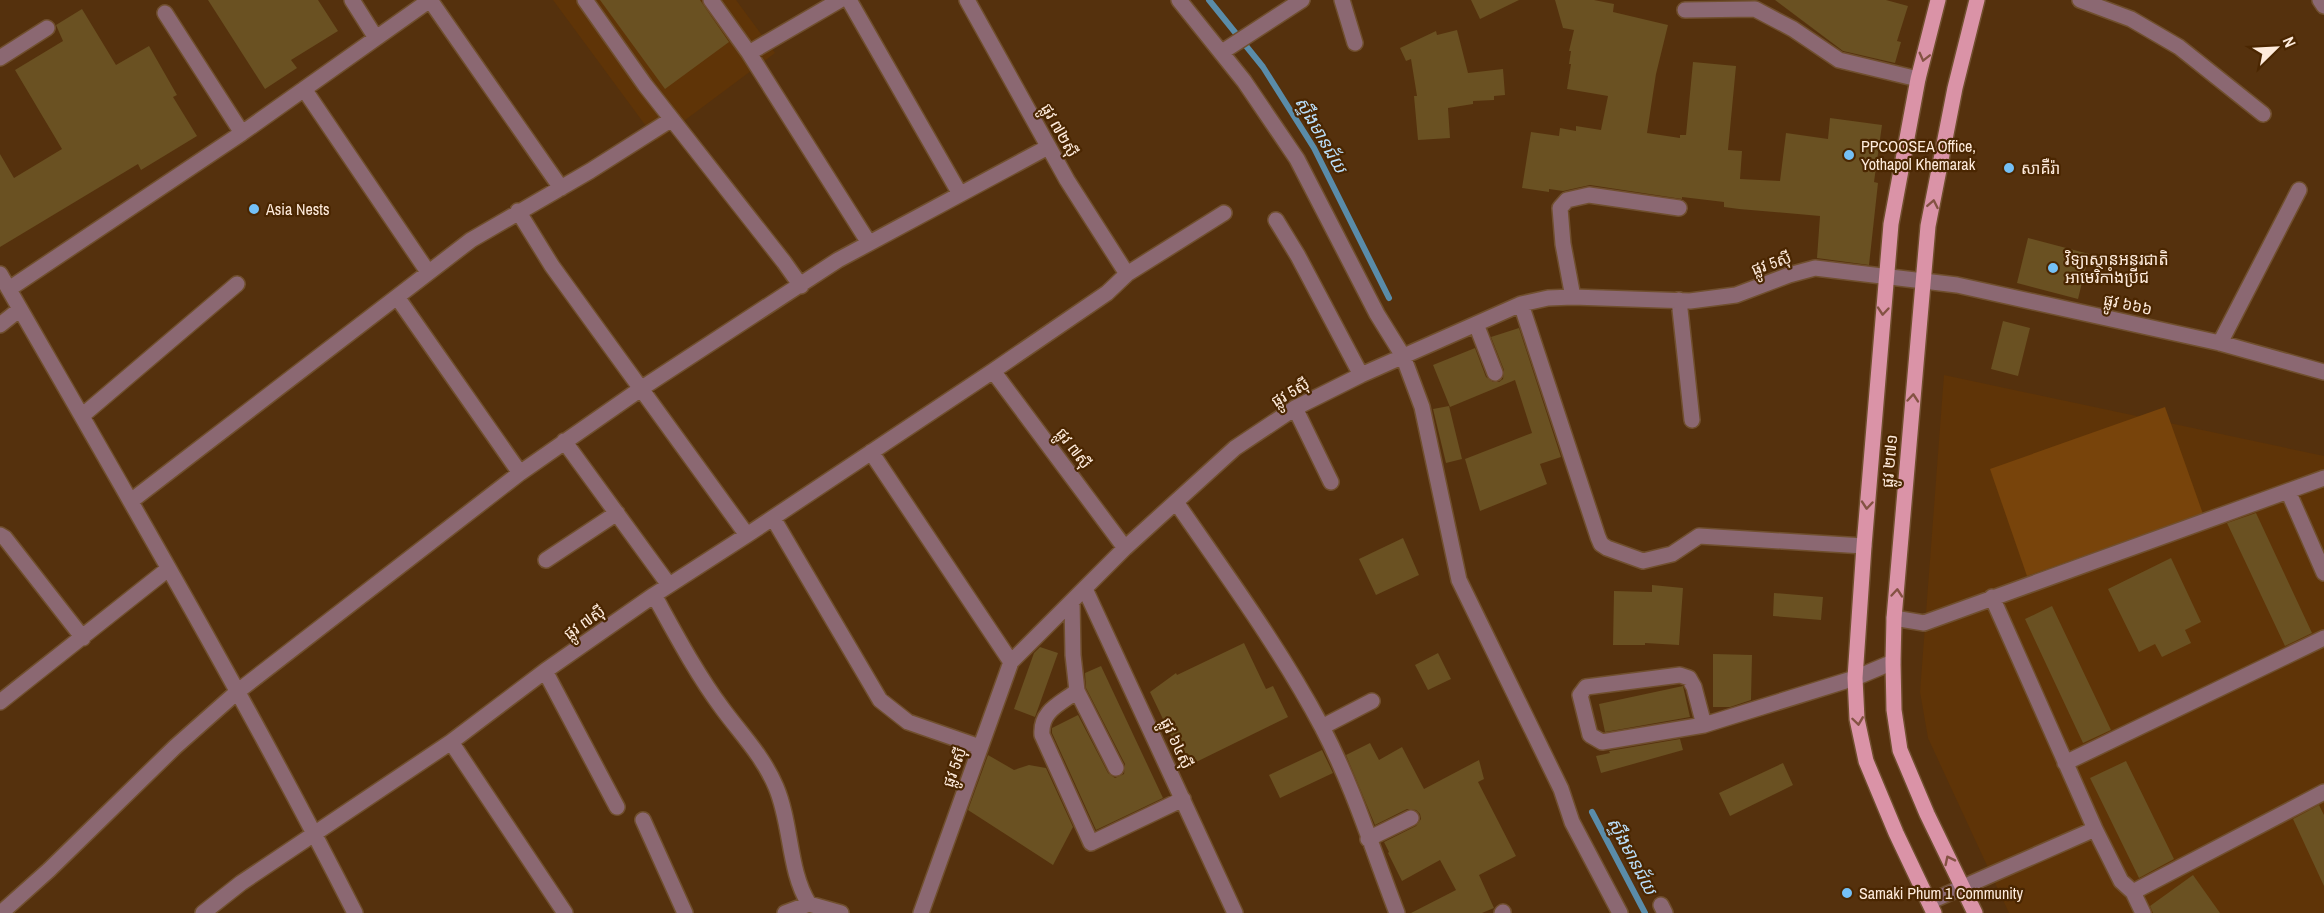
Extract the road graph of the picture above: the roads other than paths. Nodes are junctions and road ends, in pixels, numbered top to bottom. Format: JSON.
{"nodes":[{"id":1,"x":352,"y":0,"type":"edge"},
{"id":2,"x":430,"y":0,"type":"edge"},
{"id":3,"x":585,"y":0,"type":"edge"},
{"id":4,"x":840,"y":0,"type":"edge"},
{"id":5,"x":849,"y":0,"type":"edge"},
{"id":6,"x":967,"y":0,"type":"edge"},
{"id":7,"x":1179,"y":0,"type":"edge"},
{"id":8,"x":1302,"y":0,"type":"edge"},
{"id":9,"x":1342,"y":0,"type":"edge"},
{"id":10,"x":1938,"y":0,"type":"edge"},
{"id":11,"x":1977,"y":0,"type":"edge"},
{"id":12,"x":2080,"y":0,"type":"edge"},
{"id":13,"x":2320,"y":0,"type":"edge"},
{"id":14,"x":716,"y":2,"type":"edge"},
{"id":15,"x":1756,"y":4,"type":"edge"},
{"id":16,"x":2324,"y":6,"type":"edge"},
{"id":17,"x":1684,"y":10,"type":"dead end"},
{"id":18,"x":165,"y":14,"type":"dead end"},
{"id":19,"x":47,"y":28,"type":"dead end"},
{"id":20,"x":376,"y":38,"type":"junction"},
{"id":21,"x":1355,"y":44,"type":"dead end"},
{"id":22,"x":1227,"y":48,"type":"junction"},
{"id":23,"x":749,"y":53,"type":"junction"},
{"id":24,"x":0,"y":58,"type":"edge"},
{"id":25,"x":1918,"y":79,"type":"junction"},
{"id":26,"x":304,"y":89,"type":"junction"},
{"id":27,"x":2263,"y":114,"type":"dead end"},
{"id":28,"x":672,"y":119,"type":"junction"},
{"id":29,"x":242,"y":133,"type":"junction"},
{"id":30,"x":1048,"y":147,"type":"junction"},
{"id":31,"x":561,"y":188,"type":"junction"},
{"id":32,"x":2299,"y":190,"type":"dead end"},
{"id":33,"x":960,"y":194,"type":"junction"},
{"id":34,"x":1679,"y":208,"type":"dead end"},
{"id":35,"x":518,"y":212,"type":"junction"},
{"id":36,"x":1224,"y":213,"type":"dead end"},
{"id":37,"x":1276,"y":220,"type":"dead end"},
{"id":38,"x":869,"y":243,"type":"junction"},
{"id":39,"x":429,"y":272,"type":"junction"},
{"id":40,"x":0,"y":274,"type":"edge"},
{"id":41,"x":1127,"y":274,"type":"junction"},
{"id":42,"x":1886,"y":276,"type":"junction"},
{"id":43,"x":1922,"y":281,"type":"junction"},
{"id":44,"x":237,"y":284,"type":"dead end"},
{"id":45,"x":801,"y":286,"type":"junction"},
{"id":46,"x":9,"y":289,"type":"junction"},
{"id":47,"x":396,"y":297,"type":"junction"},
{"id":48,"x":1573,"y":297,"type":"junction"},
{"id":49,"x":1679,"y":300,"type":"junction"},
{"id":50,"x":1521,"y":304,"type":"junction"},
{"id":51,"x":20,"y":309,"type":"junction"},
{"id":52,"x":1476,"y":324,"type":"junction"},
{"id":53,"x":0,"y":325,"type":"edge"},
{"id":54,"x":2220,"y":343,"type":"junction"},
{"id":55,"x":1404,"y":356,"type":"junction"},
{"id":56,"x":993,"y":370,"type":"junction"},
{"id":57,"x":2324,"y":372,"type":"edge"},
{"id":58,"x":1495,"y":373,"type":"dead end"},
{"id":59,"x":1361,"y":375,"type":"junction"},
{"id":60,"x":642,"y":388,"type":"junction"},
{"id":61,"x":1295,"y":408,"type":"junction"},
{"id":62,"x":83,"y":415,"type":"junction"},
{"id":63,"x":1692,"y":420,"type":"dead end"},
{"id":64,"x":564,"y":441,"type":"junction"},
{"id":65,"x":871,"y":452,"type":"junction"},
{"id":66,"x":520,"y":473,"type":"junction"},
{"id":67,"x":2324,"y":478,"type":"edge"},
{"id":68,"x":1331,"y":482,"type":"dead end"},
{"id":69,"x":2288,"y":491,"type":"junction"},
{"id":70,"x":131,"y":501,"type":"junction"},
{"id":71,"x":1176,"y":502,"type":"junction"},
{"id":72,"x":617,"y":513,"type":"junction"},
{"id":73,"x":773,"y":518,"type":"junction"},
{"id":74,"x":0,"y":535,"type":"edge"},
{"id":75,"x":747,"y":535,"type":"junction"},
{"id":76,"x":1864,"y":546,"type":"junction"},
{"id":77,"x":1125,"y":548,"type":"junction"},
{"id":78,"x":546,"y":560,"type":"dead end"},
{"id":79,"x":168,"y":569,"type":"junction"},
{"id":80,"x":2324,"y":573,"type":"edge"},
{"id":81,"x":669,"y":585,"type":"junction"},
{"id":82,"x":1085,"y":589,"type":"junction"},
{"id":83,"x":654,"y":595,"type":"junction"},
{"id":84,"x":1992,"y":597,"type":"junction"},
{"id":85,"x":1071,"y":602,"type":"junction"},
{"id":86,"x":1894,"y":618,"type":"junction"},
{"id":87,"x":83,"y":638,"type":"junction"},
{"id":88,"x":2324,"y":638,"type":"edge"},
{"id":89,"x":1011,"y":662,"type":"junction"},
{"id":90,"x":1893,"y":662,"type":"junction"},
{"id":91,"x":545,"y":671,"type":"junction"},
{"id":92,"x":1855,"y":678,"type":"junction"},
{"id":93,"x":1077,"y":691,"type":"junction"},
{"id":94,"x":237,"y":692,"type":"junction"},
{"id":95,"x":1372,"y":701,"type":"dead end"},
{"id":96,"x":0,"y":702,"type":"edge"},
{"id":97,"x":1704,"y":725,"type":"junction"},
{"id":98,"x":1322,"y":727,"type":"junction"},
{"id":99,"x":451,"y":742,"type":"junction"},
{"id":100,"x":980,"y":747,"type":"junction"},
{"id":101,"x":2065,"y":763,"type":"junction"},
{"id":102,"x":1116,"y":768,"type":"dead end"},
{"id":103,"x":2324,"y":792,"type":"edge"},
{"id":104,"x":1183,"y":799,"type":"junction"},
{"id":105,"x":617,"y":807,"type":"dead end"},
{"id":106,"x":1411,"y":818,"type":"dead end"},
{"id":107,"x":643,"y":820,"type":"dead end"},
{"id":108,"x":2095,"y":829,"type":"junction"},
{"id":109,"x":316,"y":834,"type":"junction"},
{"id":110,"x":1368,"y":839,"type":"junction"},
{"id":111,"x":1962,"y":887,"type":"junction"},
{"id":112,"x":2133,"y":892,"type":"junction"},
{"id":113,"x":809,"y":904,"type":"junction"},
{"id":114,"x":1932,"y":907,"type":"edge"},
{"id":115,"x":0,"y":913,"type":"edge"},
{"id":116,"x":203,"y":913,"type":"edge"},
{"id":117,"x":356,"y":913,"type":"edge"},
{"id":118,"x":565,"y":913,"type":"edge"},
{"id":119,"x":685,"y":913,"type":"edge"},
{"id":120,"x":785,"y":913,"type":"edge"},
{"id":121,"x":841,"y":913,"type":"edge"},
{"id":122,"x":921,"y":913,"type":"edge"},
{"id":123,"x":1235,"y":913,"type":"edge"},
{"id":124,"x":1397,"y":913,"type":"edge"},
{"id":125,"x":1620,"y":913,"type":"edge"},
{"id":126,"x":1975,"y":913,"type":"edge"},
{"id":127,"x":2143,"y":913,"type":"edge"}],
"edges":[{"from":1,"to":20,"type":"street"},
{"from":2,"to":20,"type":"street"},
{"from":2,"to":31,"type":"street"},
{"from":3,"to":28,"type":"street"},
{"from":4,"to":23,"type":"street"},
{"from":5,"to":33,"type":"street"},
{"from":6,"to":30,"type":"street","name":"ផ្លូវ ៧២ស៊ី"},
{"from":7,"to":22,"type":"street"},
{"from":8,"to":22,"type":"street"},
{"from":9,"to":21,"type":"street"},
{"from":10,"to":25,"type":"main road","name":"ផ្លូវ ២៧១","one_way":true},
{"from":43,"to":11,"type":"main road","name":"ផ្លូវ ២៧១","one_way":true},
{"from":12,"to":27,"type":"street"},
{"from":13,"to":16,"type":"street"},
{"from":14,"to":23,"type":"street"},
{"from":15,"to":17,"type":"street"},
{"from":15,"to":25,"type":"street"},
{"from":18,"to":29,"type":"street"},
{"from":19,"to":24,"type":"street"},
{"from":20,"to":26,"type":"street"},
{"from":22,"to":55,"type":"street"},
{"from":23,"to":38,"type":"street"},
{"from":25,"to":42,"type":"main road","name":"ផ្លូវ ២៧១"},
{"from":26,"to":29,"type":"street"},
{"from":26,"to":39,"type":"street"},
{"from":28,"to":31,"type":"street"},
{"from":28,"to":45,"type":"street"},
{"from":29,"to":46,"type":"street"},
{"from":30,"to":33,"type":"street"},
{"from":30,"to":41,"type":"street","name":"ផ្លូវ ៧២ស៊ី"},
{"from":31,"to":35,"type":"street"},
{"from":32,"to":54,"type":"street"},
{"from":33,"to":38,"type":"street"},
{"from":34,"to":48,"type":"street"},
{"from":35,"to":39,"type":"street"},
{"from":35,"to":60,"type":"street"},
{"from":36,"to":41,"type":"street","name":"ផ្លូវ ៧ស៊ី"},
{"from":37,"to":59,"type":"street"},
{"from":38,"to":45,"type":"street"},
{"from":39,"to":47,"type":"street"},
{"from":40,"to":46,"type":"street"},
{"from":41,"to":56,"type":"street","name":"ផ្លូវ ៧ស៊ី"},
{"from":42,"to":43,"type":"street","name":"ផ្លូវ 5ស៊ី"},
{"from":42,"to":49,"type":"street","name":"ផ្លូវ 5ស៊ី"},
{"from":42,"to":76,"type":"main road","name":"ផ្លូវ ២៧១","one_way":true},
{"from":43,"to":54,"type":"street","name":"ផ្លូវ ៦៦៦"},
{"from":86,"to":43,"type":"main road","name":"ផ្លូវ ២៧១","one_way":true},
{"from":44,"to":62,"type":"street"},
{"from":45,"to":60,"type":"street"},
{"from":46,"to":51,"type":"street"},
{"from":47,"to":66,"type":"street"},
{"from":47,"to":70,"type":"street"},
{"from":48,"to":49,"type":"street","name":"ផ្លូវ 5ស៊ី"},
{"from":48,"to":50,"type":"street","name":"ផ្លូវ 5ស៊ី"},
{"from":49,"to":63,"type":"street"},
{"from":50,"to":52,"type":"street","name":"ផ្លូវ 5ស៊ី"},
{"from":50,"to":76,"type":"street"},
{"from":51,"to":53,"type":"street"},
{"from":51,"to":62,"type":"street"},
{"from":52,"to":55,"type":"street","name":"ផ្លូវ 5ស៊ី"},
{"from":52,"to":58,"type":"street"},
{"from":54,"to":57,"type":"street","name":"ផ្លូវ ៦៦៦"},
{"from":55,"to":59,"type":"street","name":"ផ្លូវ 5ស៊ី"},
{"from":55,"to":125,"type":"street"},
{"from":56,"to":65,"type":"street","name":"ផ្លូវ ៧ស៊ី"},
{"from":56,"to":77,"type":"street","name":"ផ្លូវ ៧ស៊ី"},
{"from":59,"to":61,"type":"street","name":"ផ្លូវ 5ស៊ី"},
{"from":60,"to":64,"type":"street"},
{"from":60,"to":75,"type":"street"},
{"from":61,"to":68,"type":"street"},
{"from":61,"to":71,"type":"street","name":"ផ្លូវ 5ស៊ី"},
{"from":62,"to":70,"type":"street"},
{"from":64,"to":66,"type":"street"},
{"from":64,"to":72,"type":"street"},
{"from":65,"to":73,"type":"street","name":"ផ្លូវ ៧ស៊ី"},
{"from":65,"to":89,"type":"street"},
{"from":66,"to":94,"type":"street"},
{"from":67,"to":69,"type":"street"},
{"from":69,"to":80,"type":"street"},
{"from":69,"to":84,"type":"street"},
{"from":70,"to":79,"type":"street"},
{"from":71,"to":77,"type":"street","name":"ផ្លូវ 5ស៊ី"},
{"from":71,"to":98,"type":"street"},
{"from":72,"to":78,"type":"street"},
{"from":72,"to":81,"type":"street"},
{"from":73,"to":75,"type":"street","name":"ផ្លូវ ៧ស៊ី"},
{"from":73,"to":100,"type":"street"},
{"from":74,"to":87,"type":"street"},
{"from":75,"to":81,"type":"street","name":"ផ្លូវ ៧ស៊ី"},
{"from":76,"to":92,"type":"main road","name":"ផ្លូវ ២៧១"},
{"from":77,"to":82,"type":"street","name":"ផ្លូវ 5ស៊ី"},
{"from":79,"to":87,"type":"street"},
{"from":79,"to":94,"type":"street"},
{"from":81,"to":83,"type":"street","name":"ផ្លូវ ៧ស៊ី"},
{"from":82,"to":85,"type":"street","name":"ផ្លូវ 5ស៊ី"},
{"from":82,"to":104,"type":"street","name":"ផ្លូវ ៦៤ស៊ី"},
{"from":83,"to":91,"type":"street","name":"ផ្លូវ ៧ស៊ី"},
{"from":83,"to":113,"type":"street"},
{"from":84,"to":86,"type":"street"},
{"from":84,"to":101,"type":"street"},
{"from":85,"to":89,"type":"street","name":"ផ្លូវ 5ស៊ី"},
{"from":85,"to":93,"type":"street"},
{"from":86,"to":90,"type":"main road","name":"ផ្លូវ ២៧១"},
{"from":87,"to":96,"type":"street"},
{"from":88,"to":101,"type":"street"},
{"from":89,"to":100,"type":"street","name":"ផ្លូវ 5ស៊ី"},
{"from":90,"to":92,"type":"street"},
{"from":111,"to":90,"type":"main road","name":"ផ្លូវ ២៧១","one_way":true},
{"from":91,"to":99,"type":"street","name":"ផ្លូវ ៧ស៊ី"},
{"from":91,"to":105,"type":"street"},
{"from":92,"to":97,"type":"street"},
{"from":92,"to":114,"type":"main road","name":"ផ្លូវ ២៧១","one_way":true},
{"from":93,"to":102,"type":"street"},
{"from":93,"to":104,"type":"street"},
{"from":94,"to":109,"type":"street"},
{"from":94,"to":115,"type":"street"},
{"from":95,"to":98,"type":"street"},
{"from":97,"to":97,"type":"street"},
{"from":98,"to":110,"type":"street"},
{"from":99,"to":109,"type":"street","name":"ផ្លូវ ៧ស៊ី"},
{"from":99,"to":118,"type":"street"},
{"from":100,"to":122,"type":"street","name":"ផ្លូវ 5ស៊ី"},
{"from":101,"to":108,"type":"street"},
{"from":103,"to":112,"type":"street"},
{"from":104,"to":123,"type":"street","name":"ផ្លូវ ៦៤ស៊ី"},
{"from":106,"to":110,"type":"street"},
{"from":107,"to":119,"type":"street"},
{"from":108,"to":111,"type":"street"},
{"from":108,"to":112,"type":"street"},
{"from":109,"to":116,"type":"street","name":"ផ្លូវ ៧ស៊ី"},
{"from":109,"to":117,"type":"street"},
{"from":110,"to":124,"type":"street"},
{"from":111,"to":114,"type":"street"},
{"from":111,"to":126,"type":"main road","name":"ផ្លូវ ២៧១"},
{"from":112,"to":127,"type":"street"},
{"from":113,"to":120,"type":"street"},
{"from":113,"to":121,"type":"street"}]}
